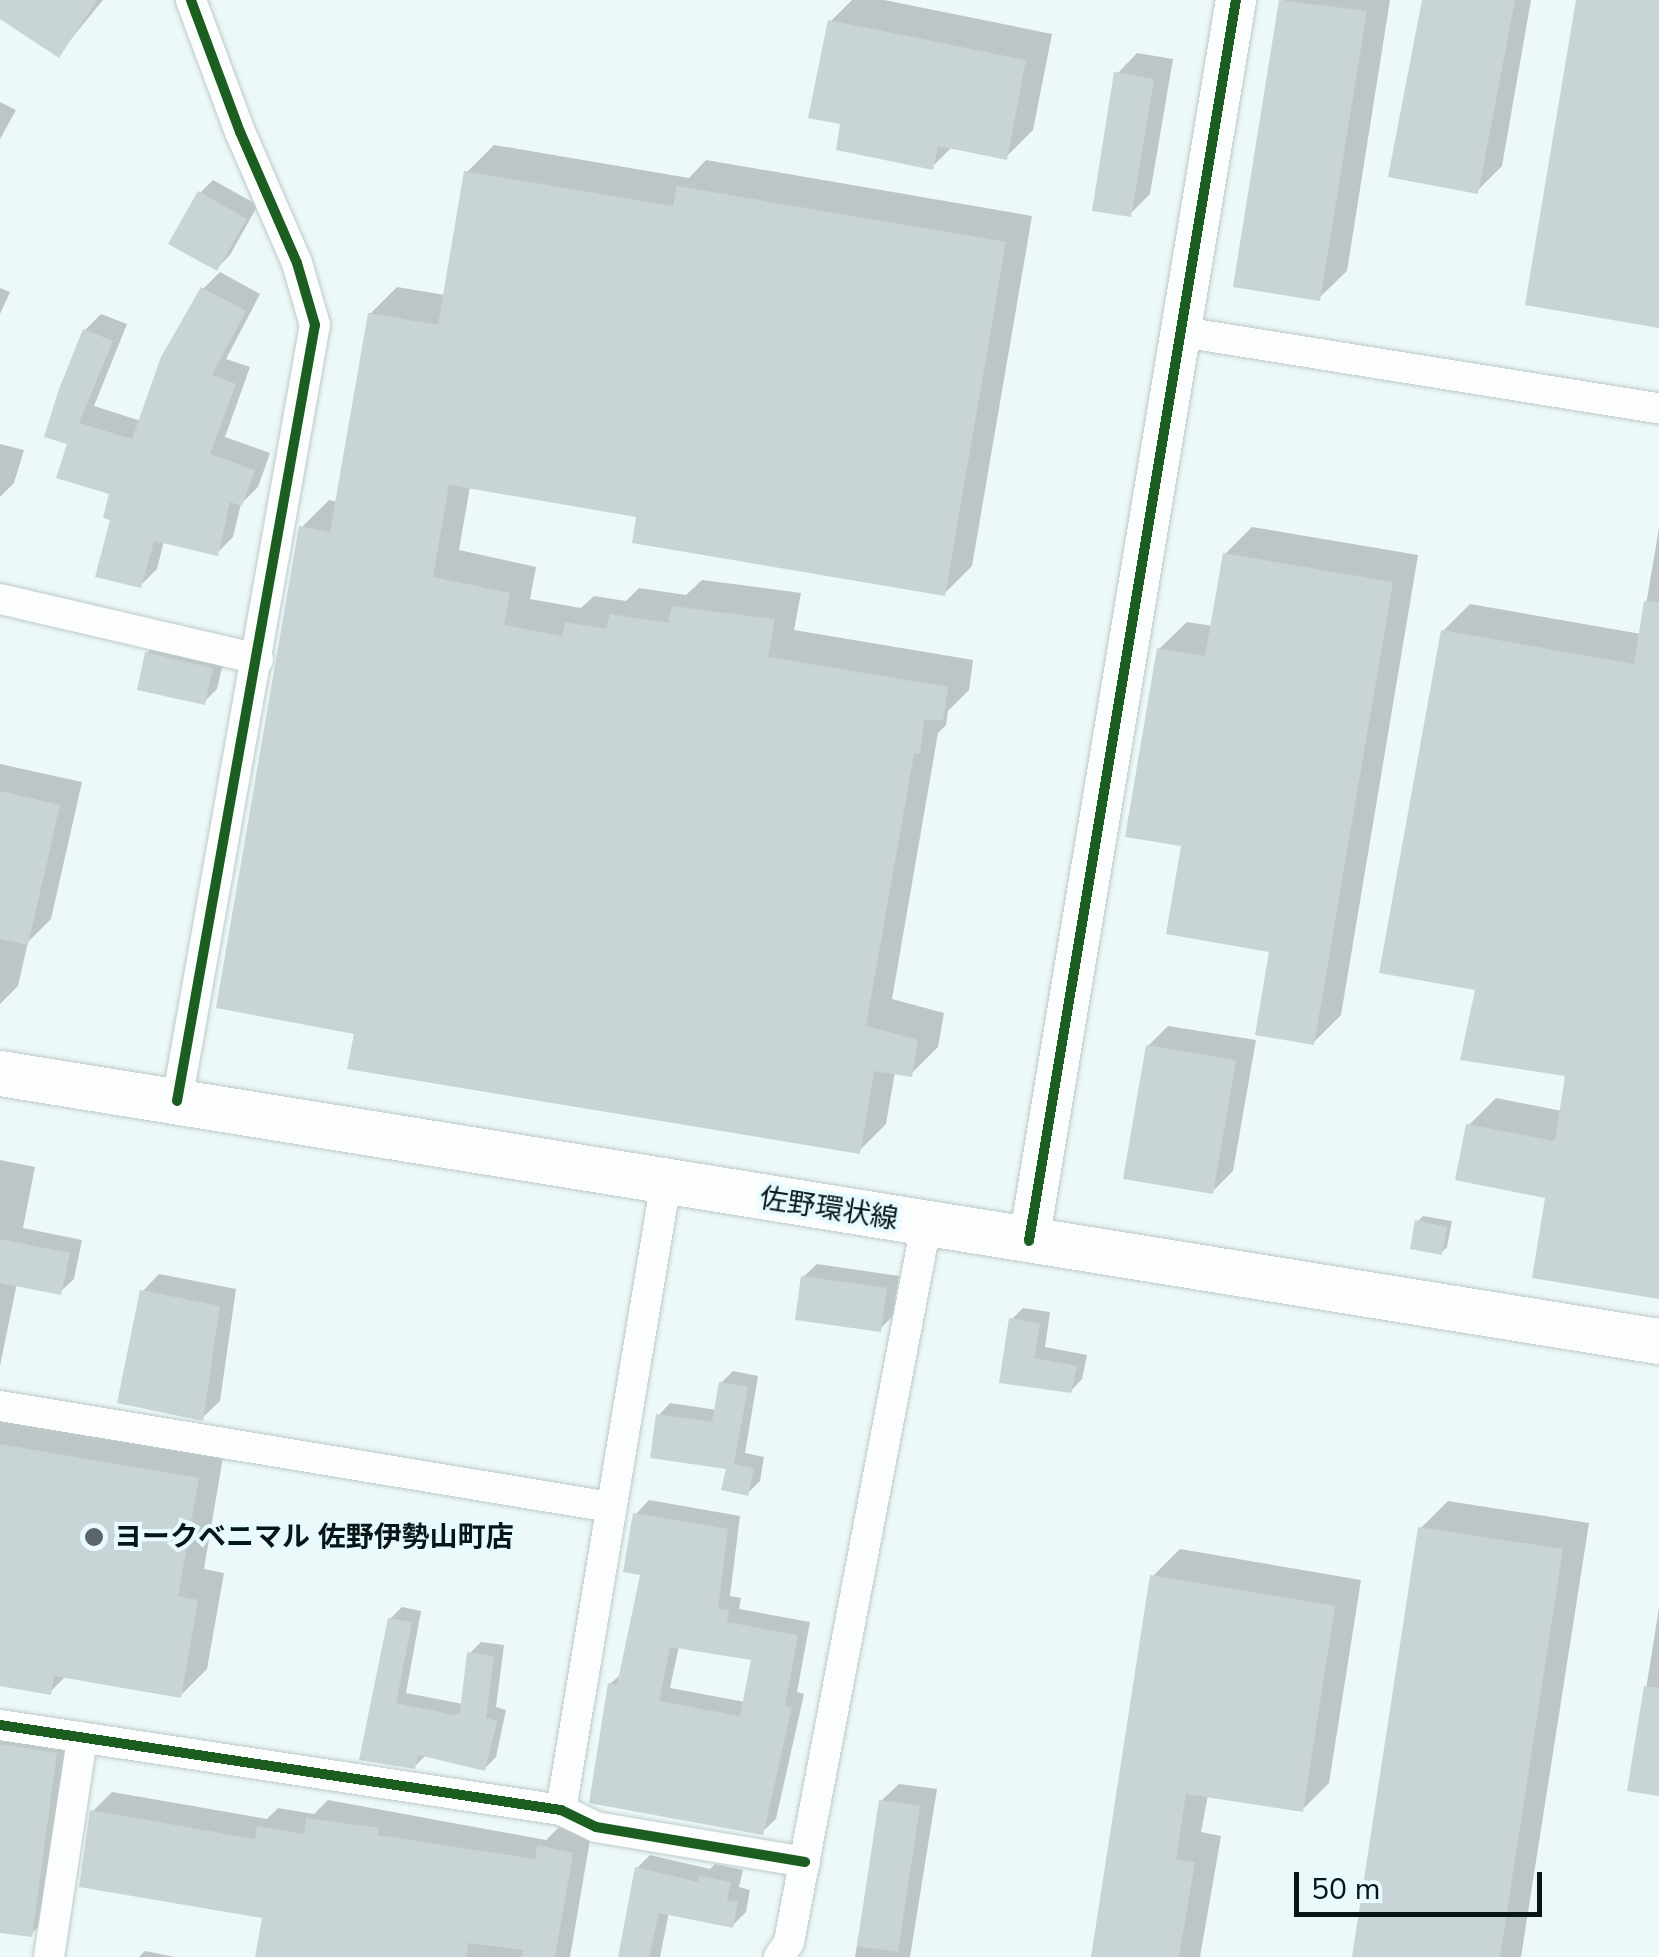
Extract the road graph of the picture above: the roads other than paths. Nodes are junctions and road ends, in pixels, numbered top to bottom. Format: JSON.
{"nodes":[{"id":1,"x":191,"y":0,"type":"edge"},
{"id":2,"x":1236,"y":0,"type":"edge"},
{"id":3,"x":1182,"y":332,"type":"junction"},
{"id":4,"x":1659,"y":408,"type":"edge"},
{"id":5,"x":0,"y":600,"type":"edge"},
{"id":6,"x":258,"y":660,"type":"junction"},
{"id":7,"x":0,"y":1073,"type":"edge"},
{"id":8,"x":176,"y":1101,"type":"junction"},
{"id":9,"x":666,"y":1182,"type":"junction"},
{"id":10,"x":926,"y":1225,"type":"junction"},
{"id":11,"x":1029,"y":1241,"type":"junction"},
{"id":12,"x":1659,"y":1342,"type":"edge"},
{"id":13,"x":0,"y":1406,"type":"edge"},
{"id":14,"x":610,"y":1507,"type":"junction"},
{"id":15,"x":0,"y":1726,"type":"edge"},
{"id":16,"x":82,"y":1739,"type":"junction"},
{"id":17,"x":561,"y":1810,"type":"junction"},
{"id":18,"x":804,"y":1862,"type":"junction"},
{"id":19,"x":49,"y":1957,"type":"edge"},
{"id":20,"x":779,"y":1957,"type":"edge"}],
"edges":[{"from":1,"to":6,"type":"street"},
{"from":2,"to":3,"type":"street"},
{"from":3,"to":4,"type":"street"},
{"from":3,"to":11,"type":"street"},
{"from":5,"to":6,"type":"street"},
{"from":6,"to":8,"type":"street"},
{"from":7,"to":8,"type":"main road","name":"佐野環状線"},
{"from":8,"to":9,"type":"main road","name":"佐野環状線"},
{"from":9,"to":10,"type":"main road","name":"佐野環状線"},
{"from":9,"to":14,"type":"street"},
{"from":10,"to":11,"type":"main road","name":"佐野環状線"},
{"from":10,"to":18,"type":"street"},
{"from":11,"to":12,"type":"main road","name":"佐野環状線"},
{"from":13,"to":14,"type":"street"},
{"from":14,"to":17,"type":"street"},
{"from":15,"to":16,"type":"street"},
{"from":16,"to":17,"type":"street"},
{"from":16,"to":19,"type":"street"},
{"from":17,"to":18,"type":"street"},
{"from":18,"to":20,"type":"street"}]}
